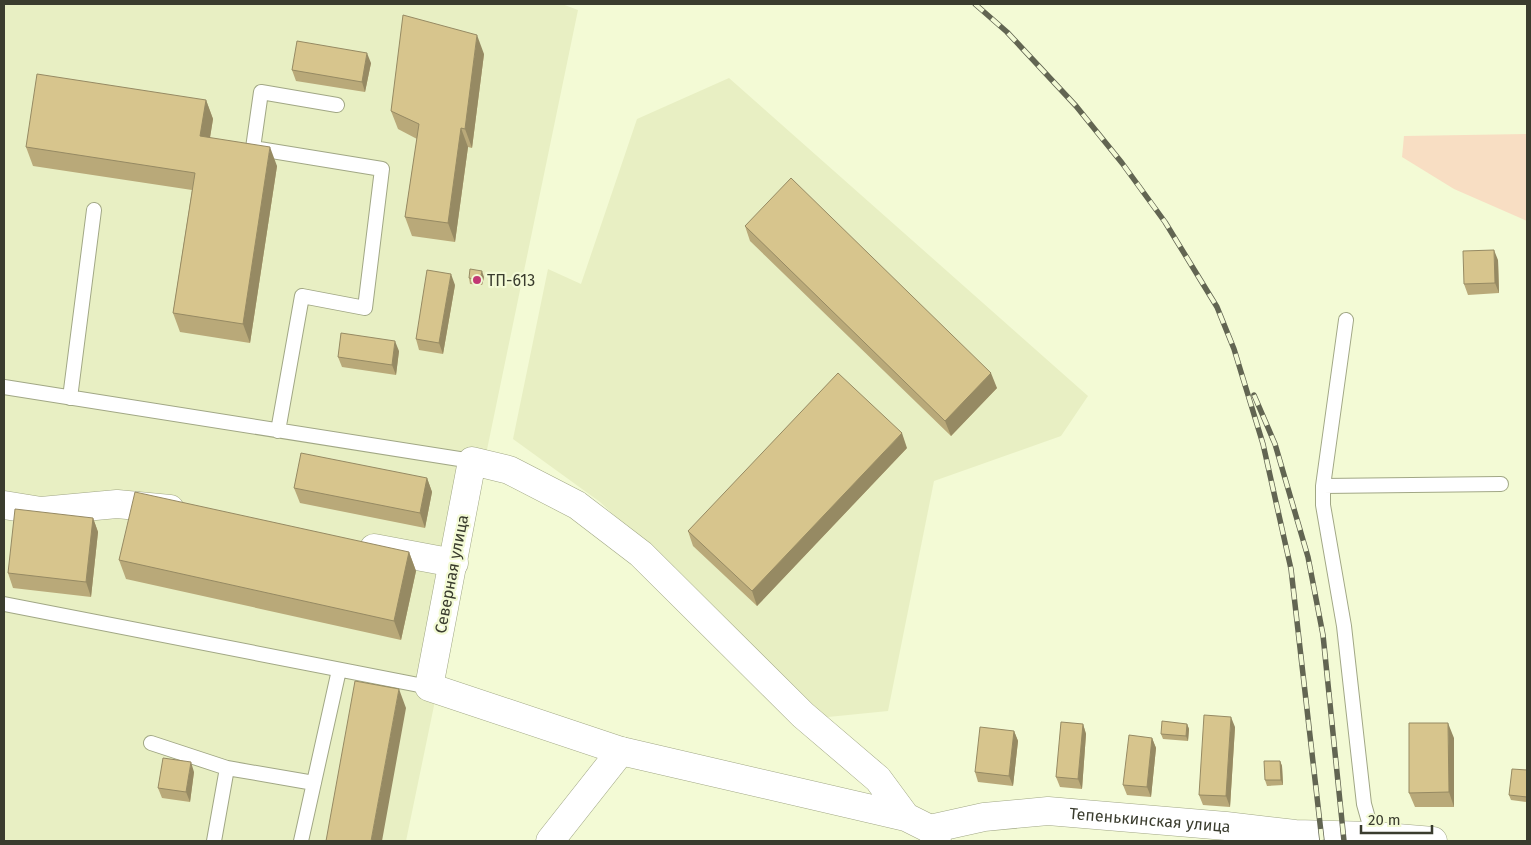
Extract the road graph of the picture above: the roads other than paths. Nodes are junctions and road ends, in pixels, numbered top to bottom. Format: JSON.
{"nodes":[{"id":1,"x":337,"y":105,"type":"dead end"},
{"id":2,"x":94,"y":210,"type":"dead end"},
{"id":3,"x":1346,"y":320,"type":"dead end"},
{"id":4,"x":4,"y":387,"type":"edge"},
{"id":5,"x":70,"y":398,"type":"junction"},
{"id":6,"x":278,"y":431,"type":"junction"},
{"id":7,"x":472,"y":461,"type":"junction"},
{"id":8,"x":1501,"y":484,"type":"dead end"},
{"id":9,"x":1323,"y":486,"type":"junction"},
{"id":10,"x":4,"y":505,"type":"edge"},
{"id":11,"x":196,"y":512,"type":"edge"},
{"id":12,"x":349,"y":542,"type":"edge"},
{"id":13,"x":454,"y":564,"type":"junction"},
{"id":14,"x":4,"y":604,"type":"edge"},
{"id":15,"x":339,"y":670,"type":"junction"},
{"id":16,"x":429,"y":687,"type":"junction"},
{"id":17,"x":151,"y":743,"type":"dead end"},
{"id":18,"x":621,"y":751,"type":"junction"},
{"id":19,"x":226,"y":768,"type":"junction"},
{"id":20,"x":314,"y":783,"type":"junction"},
{"id":21,"x":924,"y":829,"type":"edge"},
{"id":22,"x":1373,"y":836,"type":"junction"},
{"id":23,"x":214,"y":841,"type":"edge"},
{"id":24,"x":300,"y":841,"type":"edge"},
{"id":25,"x":550,"y":841,"type":"edge"},
{"id":26,"x":1433,"y":841,"type":"edge"}],
"edges":[{"from":1,"to":6,"type":"lane"},
{"from":2,"to":5,"type":"lane"},
{"from":3,"to":9,"type":"lane"},
{"from":4,"to":5,"type":"lane"},
{"from":5,"to":6,"type":"lane"},
{"from":6,"to":7,"type":"lane"},
{"from":7,"to":13,"type":"street","name":"Северная улица"},
{"from":7,"to":21,"type":"street"},
{"from":8,"to":9,"type":"lane"},
{"from":9,"to":22,"type":"lane"},
{"from":10,"to":11,"type":"street"},
{"from":12,"to":13,"type":"street"},
{"from":13,"to":16,"type":"street","name":"Северная улица"},
{"from":14,"to":15,"type":"lane"},
{"from":15,"to":16,"type":"lane"},
{"from":15,"to":20,"type":"lane"},
{"from":16,"to":18,"type":"street"},
{"from":17,"to":19,"type":"lane"},
{"from":18,"to":21,"type":"street"},
{"from":18,"to":25,"type":"street"},
{"from":19,"to":20,"type":"lane"},
{"from":19,"to":23,"type":"lane"},
{"from":20,"to":24,"type":"lane"},
{"from":21,"to":22,"type":"street","name":"Тепенькинская улица"},
{"from":22,"to":26,"type":"street","name":"Тепенькинская улица"}]}
